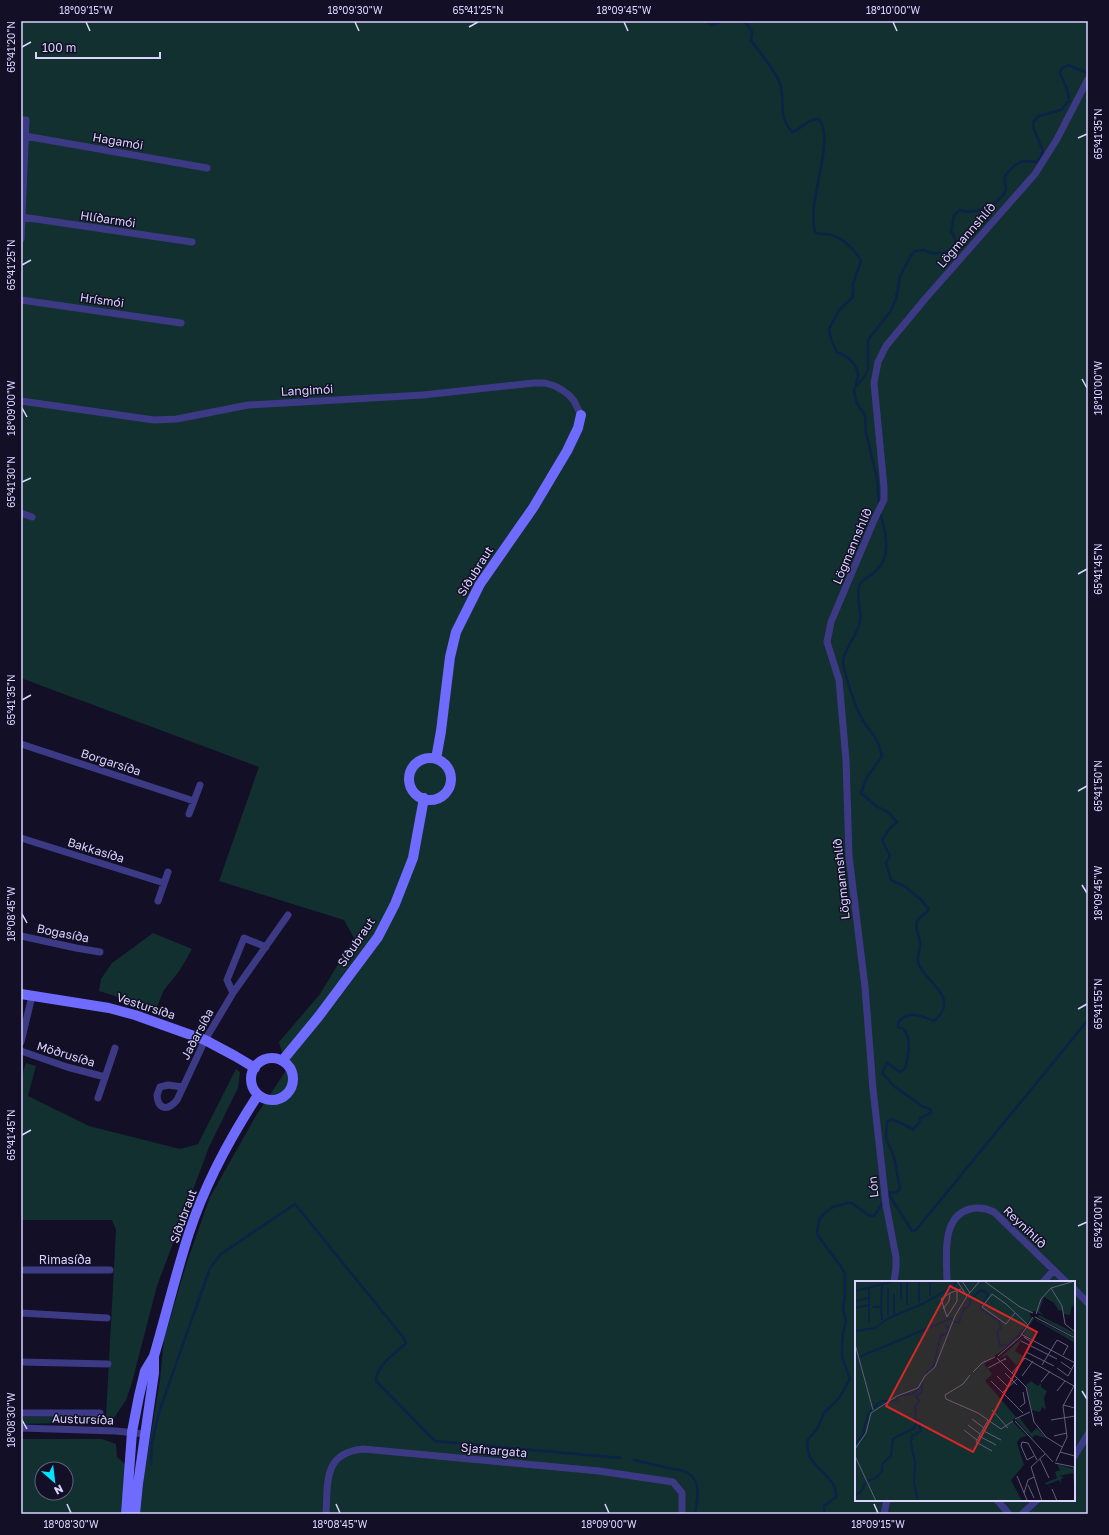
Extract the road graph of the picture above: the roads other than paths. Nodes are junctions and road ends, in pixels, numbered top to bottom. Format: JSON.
{"nodes":[{"id":1,"x":1088,"y":79,"type":"edge"},
{"id":2,"x":24,"y":120,"type":"edge"},
{"id":3,"x":25,"y":136,"type":"junction"},
{"id":4,"x":207,"y":168,"type":"dead end"},
{"id":5,"x":22,"y":196,"type":"edge"},
{"id":6,"x":22,"y":217,"type":"edge"},
{"id":7,"x":21,"y":239,"type":"edge"},
{"id":8,"x":192,"y":242,"type":"dead end"},
{"id":9,"x":21,"y":300,"type":"edge"},
{"id":10,"x":181,"y":323,"type":"dead end"},
{"id":11,"x":21,"y":401,"type":"edge"},
{"id":12,"x":581,"y":415,"type":"joint"},
{"id":13,"x":21,"y":513,"type":"edge"},
{"id":14,"x":32,"y":517,"type":"dead end"},
{"id":15,"x":21,"y":745,"type":"edge"},
{"id":16,"x":436,"y":758,"type":"junction"},
{"id":17,"x":200,"y":785,"type":"dead end"},
{"id":18,"x":424,"y":798,"type":"junction"},
{"id":19,"x":194,"y":801,"type":"junction"},
{"id":20,"x":189,"y":814,"type":"dead end"},
{"id":21,"x":21,"y":838,"type":"edge"},
{"id":22,"x":168,"y":872,"type":"dead end"},
{"id":23,"x":164,"y":883,"type":"junction"},
{"id":24,"x":158,"y":901,"type":"dead end"},
{"id":25,"x":288,"y":915,"type":"dead end"},
{"id":26,"x":21,"y":936,"type":"edge"},
{"id":27,"x":266,"y":947,"type":"junction"},
{"id":28,"x":100,"y":952,"type":"dead end"},
{"id":29,"x":233,"y":993,"type":"junction"},
{"id":30,"x":21,"y":994,"type":"edge"},
{"id":31,"x":32,"y":996,"type":"junction"},
{"id":32,"x":205,"y":1040,"type":"junction"},
{"id":33,"x":21,"y":1042,"type":"edge"},
{"id":34,"x":115,"y":1048,"type":"dead end"},
{"id":35,"x":21,"y":1051,"type":"edge"},
{"id":36,"x":282,"y":1061,"type":"junction"},
{"id":37,"x":255,"y":1068,"type":"junction"},
{"id":38,"x":105,"y":1077,"type":"junction"},
{"id":39,"x":183,"y":1087,"type":"dead end"},
{"id":40,"x":873,"y":1089,"type":"joint"},
{"id":41,"x":258,"y":1095,"type":"junction"},
{"id":42,"x":98,"y":1098,"type":"dead end"},
{"id":43,"x":21,"y":1270,"type":"edge"},
{"id":44,"x":110,"y":1270,"type":"dead end"},
{"id":45,"x":1054,"y":1270,"type":"junction"},
{"id":46,"x":894,"y":1281,"type":"edge"},
{"id":47,"x":947,"y":1281,"type":"edge"},
{"id":48,"x":1044,"y":1281,"type":"edge"},
{"id":49,"x":1065,"y":1281,"type":"edge"},
{"id":50,"x":1075,"y":1290,"type":"edge"},
{"id":51,"x":1088,"y":1303,"type":"edge"},
{"id":52,"x":21,"y":1313,"type":"edge"},
{"id":53,"x":107,"y":1318,"type":"dead end"},
{"id":54,"x":154,"y":1356,"type":"junction"},
{"id":55,"x":21,"y":1362,"type":"edge"},
{"id":56,"x":108,"y":1364,"type":"dead end"},
{"id":57,"x":21,"y":1413,"type":"edge"},
{"id":58,"x":100,"y":1413,"type":"dead end"},
{"id":59,"x":21,"y":1428,"type":"edge"},
{"id":60,"x":132,"y":1432,"type":"junction"},
{"id":61,"x":145,"y":1434,"type":"junction"},
{"id":62,"x":1088,"y":1434,"type":"edge"},
{"id":63,"x":1075,"y":1455,"type":"edge"},
{"id":64,"x":887,"y":1501,"type":"edge"},
{"id":65,"x":998,"y":1501,"type":"edge"},
{"id":66,"x":1036,"y":1501,"type":"edge"},
{"id":67,"x":126,"y":1514,"type":"edge"},
{"id":68,"x":135,"y":1514,"type":"edge"},
{"id":69,"x":326,"y":1514,"type":"edge"},
{"id":70,"x":682,"y":1514,"type":"edge"},
{"id":71,"x":884,"y":1514,"type":"edge"},
{"id":72,"x":1008,"y":1514,"type":"edge"},
{"id":73,"x":1022,"y":1514,"type":"edge"}],
"edges":[{"from":1,"to":40,"type":"street","name":"Lögmannshlíð"},
{"from":2,"to":3,"type":"street"},
{"from":3,"to":4,"type":"street","name":"Hagamói"},
{"from":3,"to":5,"type":"street"},
{"from":5,"to":6,"type":"street"},
{"from":6,"to":7,"type":"street"},
{"from":6,"to":8,"type":"street","name":"Hlíðarmói"},
{"from":9,"to":10,"type":"street","name":"Hrísmói"},
{"from":11,"to":12,"type":"street","name":"Langimói"},
{"from":12,"to":16,"type":"street","name":"Síðubraut"},
{"from":13,"to":14,"type":"street"},
{"from":15,"to":19,"type":"street","name":"Borgarsíða"},
{"from":16,"to":18,"type":"street"},
{"from":16,"to":18,"type":"street"},
{"from":17,"to":19,"type":"street"},
{"from":18,"to":36,"type":"street","name":"Síðubraut"},
{"from":19,"to":20,"type":"street"},
{"from":21,"to":23,"type":"street","name":"Bakkasíða"},
{"from":22,"to":23,"type":"street"},
{"from":23,"to":24,"type":"street"},
{"from":25,"to":27,"type":"street","name":"Jaðarsíða"},
{"from":26,"to":28,"type":"street","name":"Bogasíða"},
{"from":27,"to":29,"type":"street","name":"Jaðarsíða"},
{"from":27,"to":29,"type":"street"},
{"from":29,"to":32,"type":"street","name":"Jaðarsíða"},
{"from":30,"to":31,"type":"street","name":"Vestursíða"},
{"from":31,"to":32,"type":"street","name":"Vestursíða"},
{"from":31,"to":33,"type":"street"},
{"from":32,"to":37,"type":"street","name":"Vestursíða"},
{"from":32,"to":39,"type":"street","name":"Jaðarsíða"},
{"from":34,"to":38,"type":"street"},
{"from":35,"to":38,"type":"street","name":"Möðrusíða"},
{"from":36,"to":37,"type":"street"},
{"from":36,"to":41,"type":"street"},
{"from":37,"to":41,"type":"street"},
{"from":38,"to":42,"type":"street"},
{"from":40,"to":46,"type":"street","name":"Lón"},
{"from":41,"to":54,"type":"street","name":"Síðubraut"},
{"from":43,"to":44,"type":"street","name":"Rimasíða"},
{"from":45,"to":47,"type":"street","name":"Reynihlíð"},
{"from":45,"to":48,"type":"street"},
{"from":45,"to":49,"type":"street","name":"Reynihlíð"},
{"from":50,"to":51,"type":"street"},
{"from":52,"to":53,"type":"street"},
{"from":54,"to":60,"type":"street","name":"Síðubraut"},
{"from":54,"to":61,"type":"street","name":"Síðubraut"},
{"from":55,"to":56,"type":"street"},
{"from":57,"to":58,"type":"street"},
{"from":59,"to":60,"type":"street","name":"Austursíða"},
{"from":60,"to":61,"type":"street","name":"Austursíða"},
{"from":60,"to":67,"type":"street","name":"Síðubraut"},
{"from":61,"to":68,"type":"street","name":"Síðubraut"},
{"from":62,"to":63,"type":"street"},
{"from":64,"to":71,"type":"street"},
{"from":65,"to":72,"type":"street"},
{"from":66,"to":73,"type":"street"},
{"from":69,"to":70,"type":"street","name":"Sjafnargata"}]}
